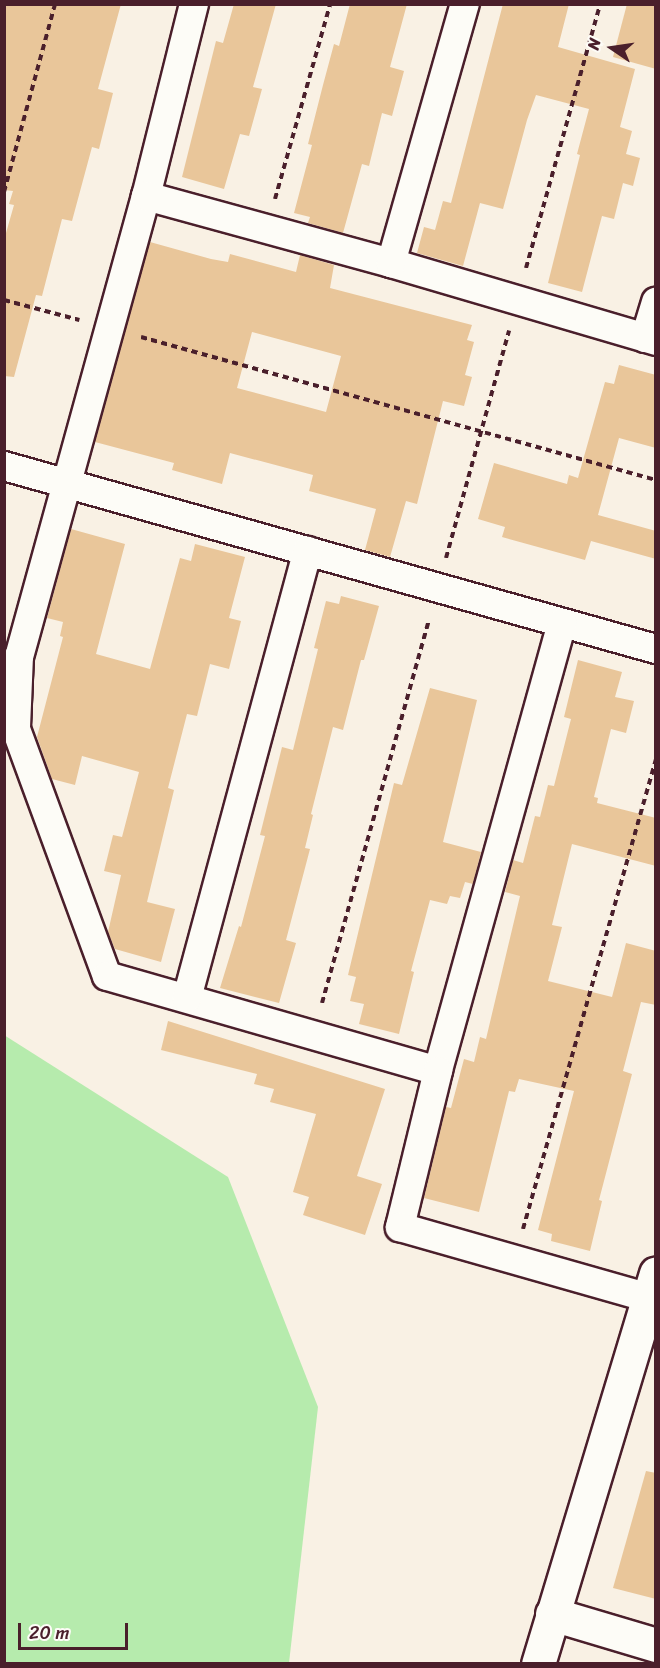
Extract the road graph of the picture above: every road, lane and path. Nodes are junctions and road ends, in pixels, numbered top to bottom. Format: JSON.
{"nodes":[{"id":1,"x":56,"y":4,"type":"edge"},
{"id":2,"x":194,"y":4,"type":"edge"},
{"id":3,"x":330,"y":4,"type":"edge"},
{"id":4,"x":465,"y":4,"type":"edge"},
{"id":5,"x":600,"y":4,"type":"edge"},
{"id":6,"x":4,"y":192,"type":"edge"},
{"id":7,"x":146,"y":196,"type":"junction"},
{"id":8,"x":266,"y":229,"type":"junction"},
{"id":9,"x":391,"y":263,"type":"junction"},
{"id":10,"x":517,"y":299,"type":"junction"},
{"id":11,"x":4,"y":300,"type":"edge"},
{"id":12,"x":656,"y":302,"type":"edge"},
{"id":13,"x":109,"y":328,"type":"junction"},
{"id":14,"x":650,"y":339,"type":"edge"},
{"id":15,"x":481,"y":431,"type":"junction"},
{"id":16,"x":4,"y":466,"type":"edge"},
{"id":17,"x":656,"y":480,"type":"edge"},
{"id":18,"x":66,"y":484,"type":"junction"},
{"id":19,"x":308,"y":551,"type":"junction"},
{"id":20,"x":438,"y":588,"type":"junction"},
{"id":21,"x":562,"y":623,"type":"junction"},
{"id":22,"x":656,"y":649,"type":"edge"},
{"id":23,"x":656,"y":759,"type":"edge"},
{"id":24,"x":187,"y":998,"type":"junction"},
{"id":25,"x":313,"y":1035,"type":"junction"},
{"id":26,"x":438,"y":1071,"type":"junction"},
{"id":27,"x":514,"y":1259,"type":"junction"},
{"id":28,"x":652,"y":1285,"type":"edge"},
{"id":29,"x":552,"y":1614,"type":"junction"},
{"id":30,"x":656,"y":1645,"type":"edge"},
{"id":31,"x":538,"y":1664,"type":"edge"}],
"edges":[{"from":1,"to":6,"type":"path"},
{"from":2,"to":7,"type":"street"},
{"from":3,"to":8,"type":"path"},
{"from":4,"to":9,"type":"street"},
{"from":5,"to":10,"type":"path"},
{"from":7,"to":8,"type":"street"},
{"from":7,"to":13,"type":"street"},
{"from":8,"to":9,"type":"street"},
{"from":9,"to":10,"type":"street"},
{"from":10,"to":14,"type":"street"},
{"from":10,"to":15,"type":"path"},
{"from":11,"to":13,"type":"path"},
{"from":12,"to":14,"type":"street"},
{"from":13,"to":15,"type":"path"},
{"from":13,"to":18,"type":"street"},
{"from":15,"to":17,"type":"path"},
{"from":15,"to":20,"type":"path"},
{"from":16,"to":18,"type":"street"},
{"from":18,"to":19,"type":"street"},
{"from":18,"to":24,"type":"street"},
{"from":19,"to":20,"type":"street"},
{"from":19,"to":24,"type":"street"},
{"from":20,"to":21,"type":"street"},
{"from":20,"to":25,"type":"path"},
{"from":21,"to":22,"type":"street"},
{"from":21,"to":26,"type":"street"},
{"from":23,"to":27,"type":"path"},
{"from":24,"to":25,"type":"street"},
{"from":25,"to":26,"type":"street"},
{"from":26,"to":27,"type":"street"},
{"from":27,"to":28,"type":"street"},
{"from":28,"to":29,"type":"street"},
{"from":29,"to":30,"type":"street"},
{"from":29,"to":31,"type":"street"}]}
